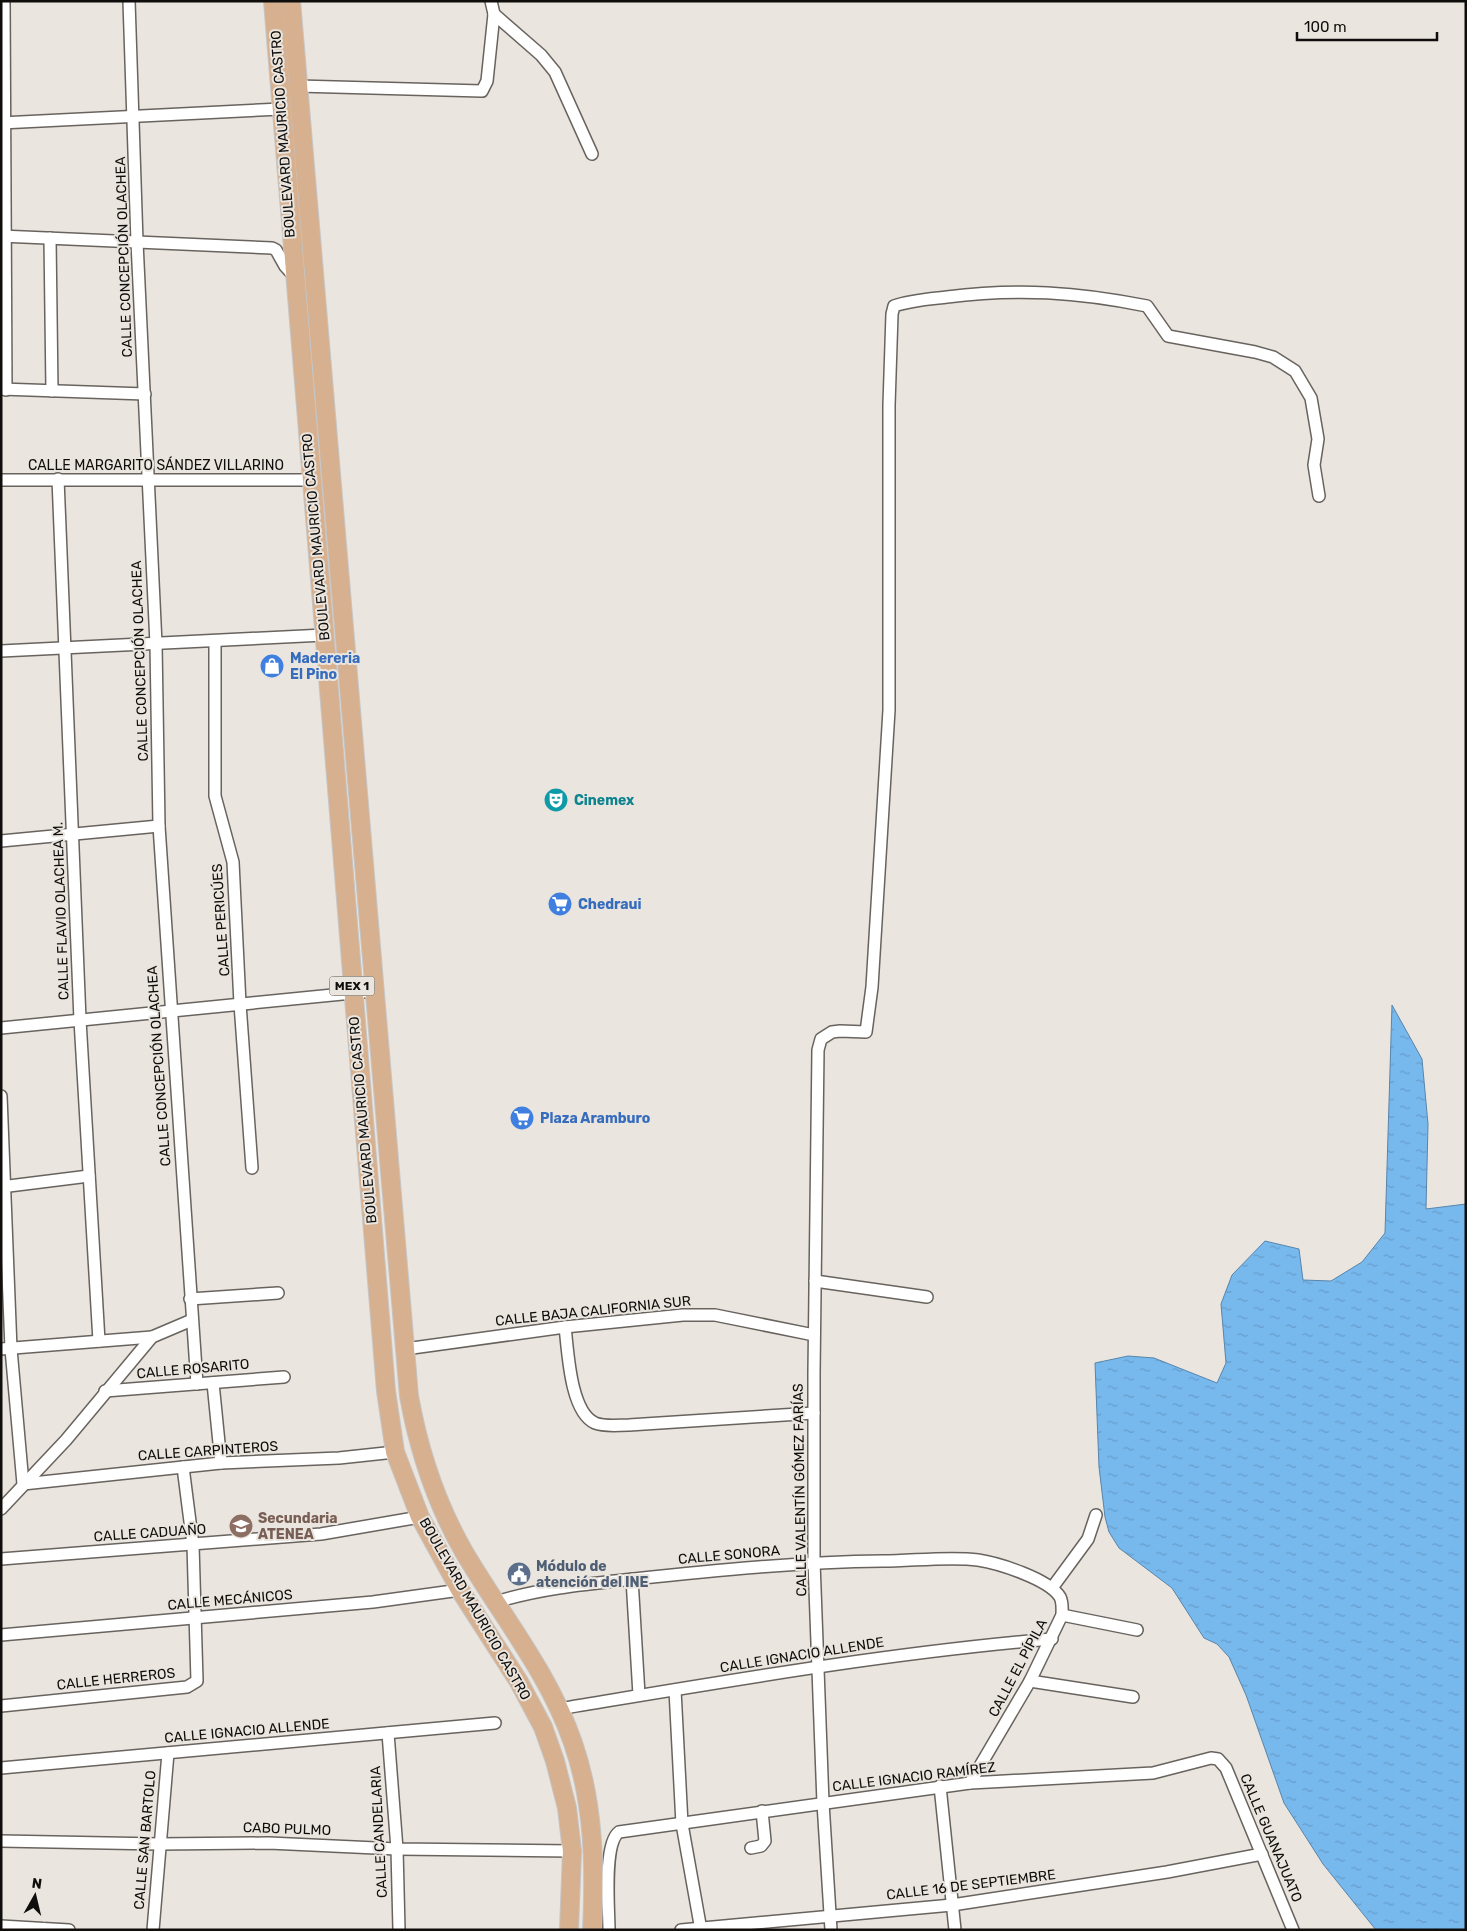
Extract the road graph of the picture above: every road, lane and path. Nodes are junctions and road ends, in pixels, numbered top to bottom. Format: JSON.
{"nodes":[{"id":1,"x":4,"y":1,"type":"edge"},
{"id":2,"x":129,"y":1,"type":"edge"},
{"id":3,"x":273,"y":1,"type":"edge"},
{"id":4,"x":291,"y":1,"type":"edge"},
{"id":5,"x":492,"y":1,"type":"edge"},
{"id":6,"x":494,"y":14,"type":"junction"},
{"id":7,"x":298,"y":86,"type":"junction"},
{"id":8,"x":281,"y":109,"type":"junction"},
{"id":9,"x":134,"y":116,"type":"junction"},
{"id":10,"x":3,"y":123,"type":"edge"},
{"id":11,"x":592,"y":154,"type":"dead end"},
{"id":12,"x":3,"y":236,"type":"edge"},
{"id":13,"x":50,"y":238,"type":"junction"},
{"id":14,"x":137,"y":242,"type":"junction"},
{"id":15,"x":294,"y":276,"type":"junction"},
{"id":16,"x":4,"y":389,"type":"edge"},
{"id":17,"x":52,"y":391,"type":"junction"},
{"id":18,"x":145,"y":394,"type":"junction"},
{"id":19,"x":148,"y":478,"type":"junction"},
{"id":20,"x":58,"y":479,"type":"junction"},
{"id":21,"x":1,"y":480,"type":"edge"},
{"id":22,"x":311,"y":480,"type":"junction"},
{"id":23,"x":1319,"y":496,"type":"dead end"},
{"id":24,"x":324,"y":635,"type":"junction"},
{"id":25,"x":215,"y":641,"type":"junction"},
{"id":26,"x":156,"y":644,"type":"junction"},
{"id":27,"x":66,"y":648,"type":"junction"},
{"id":28,"x":1,"y":651,"type":"edge"},
{"id":29,"x":158,"y":826,"type":"junction"},
{"id":30,"x":73,"y":834,"type":"junction"},
{"id":31,"x":1,"y":841,"type":"edge"},
{"id":32,"x":373,"y":991,"type":"junction"},
{"id":33,"x":352,"y":993,"type":"junction"},
{"id":34,"x":240,"y":1004,"type":"junction"},
{"id":35,"x":170,"y":1011,"type":"junction"},
{"id":36,"x":80,"y":1020,"type":"junction"},
{"id":37,"x":1,"y":1028,"type":"edge"},
{"id":38,"x":1,"y":1096,"type":"edge"},
{"id":39,"x":252,"y":1168,"type":"dead end"},
{"id":40,"x":89,"y":1176,"type":"junction"},
{"id":41,"x":3,"y":1187,"type":"edge"},
{"id":42,"x":376,"y":1272,"type":"junction"},
{"id":43,"x":815,"y":1281,"type":"junction"},
{"id":44,"x":278,"y":1293,"type":"dead end"},
{"id":45,"x":927,"y":1297,"type":"dead end"},
{"id":46,"x":190,"y":1299,"type":"junction"},
{"id":47,"x":402,"y":1309,"type":"junction"},
{"id":48,"x":192,"y":1320,"type":"junction"},
{"id":49,"x":565,"y":1327,"type":"junction"},
{"id":50,"x":814,"y":1335,"type":"junction"},
{"id":51,"x":152,"y":1337,"type":"junction"},
{"id":52,"x":99,"y":1341,"type":"junction"},
{"id":53,"x":6,"y":1349,"type":"edge"},
{"id":54,"x":405,"y":1349,"type":"junction"},
{"id":55,"x":284,"y":1377,"type":"dead end"},
{"id":56,"x":213,"y":1383,"type":"junction"},
{"id":57,"x":198,"y":1384,"type":"junction"},
{"id":58,"x":105,"y":1391,"type":"junction"},
{"id":59,"x":814,"y":1413,"type":"junction"},
{"id":60,"x":395,"y":1452,"type":"junction"},
{"id":61,"x":221,"y":1463,"type":"junction"},
{"id":62,"x":182,"y":1467,"type":"junction"},
{"id":63,"x":23,"y":1484,"type":"junction"},
{"id":64,"x":1,"y":1509,"type":"edge"},
{"id":65,"x":1096,"y":1515,"type":"dead end"},
{"id":66,"x":420,"y":1517,"type":"junction"},
{"id":67,"x":193,"y":1544,"type":"junction"},
{"id":68,"x":1,"y":1559,"type":"edge"},
{"id":69,"x":814,"y":1562,"type":"junction"},
{"id":70,"x":632,"y":1579,"type":"junction"},
{"id":71,"x":1052,"y":1588,"type":"junction"},
{"id":72,"x":460,"y":1590,"type":"junction"},
{"id":73,"x":496,"y":1602,"type":"junction"},
{"id":74,"x":1062,"y":1615,"type":"junction"},
{"id":75,"x":194,"y":1618,"type":"junction"},
{"id":76,"x":1137,"y":1630,"type":"dead end"},
{"id":77,"x":1,"y":1635,"type":"edge"},
{"id":78,"x":1052,"y":1639,"type":"junction"},
{"id":79,"x":819,"y":1666,"type":"junction"},
{"id":80,"x":1030,"y":1681,"type":"junction"},
{"id":81,"x":675,"y":1690,"type":"junction"},
{"id":82,"x":639,"y":1695,"type":"junction"},
{"id":83,"x":1133,"y":1697,"type":"dead end"},
{"id":84,"x":1,"y":1706,"type":"edge"},
{"id":85,"x":558,"y":1709,"type":"junction"},
{"id":86,"x":495,"y":1722,"type":"dead end"},
{"id":87,"x":388,"y":1733,"type":"junction"},
{"id":88,"x":168,"y":1753,"type":"junction"},
{"id":89,"x":1218,"y":1759,"type":"joint"},
{"id":90,"x":1,"y":1768,"type":"edge"},
{"id":91,"x":970,"y":1783,"type":"junction"},
{"id":92,"x":940,"y":1786,"type":"junction"},
{"id":93,"x":823,"y":1803,"type":"junction"},
{"id":94,"x":762,"y":1811,"type":"junction"},
{"id":95,"x":682,"y":1824,"type":"junction"},
{"id":96,"x":1,"y":1841,"type":"edge"},
{"id":97,"x":159,"y":1844,"type":"junction"},
{"id":98,"x":751,"y":1848,"type":"dead end"},
{"id":99,"x":397,"y":1849,"type":"junction"},
{"id":100,"x":572,"y":1851,"type":"junction"},
{"id":101,"x":1262,"y":1854,"type":"junction"},
{"id":102,"x":952,"y":1905,"type":"junction"},
{"id":103,"x":830,"y":1918,"type":"junction"},
{"id":104,"x":1,"y":1926,"type":"edge"},
{"id":105,"x":701,"y":1929,"type":"edge"},
{"id":106,"x":69,"y":1930,"type":"edge"},
{"id":107,"x":152,"y":1930,"type":"edge"},
{"id":108,"x":399,"y":1930,"type":"edge"},
{"id":109,"x":569,"y":1930,"type":"edge"},
{"id":110,"x":592,"y":1930,"type":"edge"},
{"id":111,"x":608,"y":1930,"type":"edge"},
{"id":112,"x":681,"y":1930,"type":"edge"},
{"id":113,"x":831,"y":1930,"type":"edge"},
{"id":114,"x":955,"y":1930,"type":"edge"},
{"id":115,"x":1293,"y":1930,"type":"edge"}],
"edges":[{"from":1,"to":10,"type":"street"},
{"from":2,"to":9,"type":"street","name":"CALLE CONCEPCIÓN OLACHEA"},
{"from":3,"to":8,"type":"main road","name":"BOULEVARD MAURICIO CASTRO","number":"MEX 1"},
{"from":4,"to":7,"type":"main road","name":"BOULEVARD MAURICIO CASTRO","number":"MEX 1"},
{"from":5,"to":6,"type":"street"},
{"from":6,"to":7,"type":"street"},
{"from":6,"to":11,"type":"street"},
{"from":7,"to":32,"type":"main road","name":"BOULEVARD MAURICIO CASTRO","number":"MEX 1"},
{"from":8,"to":9,"type":"street"},
{"from":8,"to":15,"type":"main road","name":"BOULEVARD MAURICIO CASTRO","number":"MEX 1"},
{"from":9,"to":10,"type":"street"},
{"from":9,"to":14,"type":"street","name":"CALLE CONCEPCIÓN OLACHEA"},
{"from":10,"to":12,"type":"street"},
{"from":12,"to":13,"type":"street"},
{"from":12,"to":16,"type":"street"},
{"from":13,"to":14,"type":"street"},
{"from":13,"to":17,"type":"street"},
{"from":14,"to":15,"type":"street"},
{"from":14,"to":18,"type":"street","name":"CALLE CONCEPCIÓN OLACHEA"},
{"from":15,"to":22,"type":"main road","name":"BOULEVARD MAURICIO CASTRO","number":"MEX 1"},
{"from":16,"to":17,"type":"street"},
{"from":17,"to":18,"type":"street"},
{"from":18,"to":19,"type":"street","name":"CALLE CONCEPCIÓN OLACHEA"},
{"from":19,"to":20,"type":"street","name":"CALLE MARGARITO SÁNDEZ VILLARINO"},
{"from":19,"to":22,"type":"street","name":"CALLE MARGARITO SÁNDEZ VILLARINO"},
{"from":19,"to":26,"type":"street","name":"CALLE CONCEPCIÓN OLACHEA"},
{"from":20,"to":21,"type":"street","name":"CALLE MARGARITO SÁNDEZ VILLARINO"},
{"from":20,"to":27,"type":"street","name":"CALLE FLAVIO OLACHEA M."},
{"from":22,"to":24,"type":"main road","name":"BOULEVARD MAURICIO CASTRO","number":"MEX 1"},
{"from":23,"to":43,"type":"street","name":"CALLE VALENTÍN GÓMEZ FARÍAS"},
{"from":24,"to":25,"type":"street"},
{"from":24,"to":33,"type":"main road","name":"BOULEVARD MAURICIO CASTRO","number":"MEX 1"},
{"from":25,"to":26,"type":"street"},
{"from":25,"to":34,"type":"street","name":"CALLE PERICÚES"},
{"from":26,"to":27,"type":"street"},
{"from":26,"to":29,"type":"street","name":"CALLE CONCEPCIÓN OLACHEA"},
{"from":27,"to":28,"type":"street"},
{"from":27,"to":30,"type":"street","name":"CALLE FLAVIO OLACHEA M."},
{"from":29,"to":30,"type":"street"},
{"from":29,"to":35,"type":"street","name":"CALLE CONCEPCIÓN OLACHEA"},
{"from":30,"to":31,"type":"street"},
{"from":30,"to":36,"type":"street","name":"CALLE FLAVIO OLACHEA M."},
{"from":32,"to":33,"type":"street"},
{"from":32,"to":47,"type":"main road","name":"BOULEVARD MAURICIO CASTRO","number":"MEX 1"},
{"from":33,"to":34,"type":"street"},
{"from":33,"to":42,"type":"main road","name":"BOULEVARD MAURICIO CASTRO","number":"MEX 1"},
{"from":34,"to":35,"type":"street"},
{"from":34,"to":39,"type":"street","name":"CALLE PERICÚES"},
{"from":35,"to":36,"type":"street"},
{"from":35,"to":46,"type":"street","name":"CALLE CONCEPCIÓN OLACHEA"},
{"from":36,"to":37,"type":"street"},
{"from":36,"to":40,"type":"street","name":"CALLE FLAVIO OLACHEA M."},
{"from":38,"to":41,"type":"street"},
{"from":40,"to":41,"type":"street"},
{"from":40,"to":52,"type":"street","name":"CALLE FLAVIO OLACHEA M."},
{"from":41,"to":53,"type":"street"},
{"from":42,"to":47,"type":"main road"},
{"from":42,"to":60,"type":"main road","name":"BOULEVARD MAURICIO CASTRO","number":"MEX 1"},
{"from":43,"to":45,"type":"street"},
{"from":43,"to":50,"type":"street","name":"CALLE VALENTÍN GÓMEZ FARÍAS"},
{"from":44,"to":46,"type":"street"},
{"from":46,"to":48,"type":"street","name":"CALLE CONCEPCIÓN OLACHEA"},
{"from":47,"to":54,"type":"main road","name":"BOULEVARD MAURICIO CASTRO","number":"MEX 1"},
{"from":48,"to":51,"type":"street"},
{"from":48,"to":57,"type":"street","name":"CALLE CONCEPCIÓN OLACHEA"},
{"from":49,"to":50,"type":"street","name":"CALLE BAJA CALIFORNIA SUR"},
{"from":49,"to":54,"type":"street","name":"CALLE BAJA CALIFORNIA SUR"},
{"from":49,"to":59,"type":"street"},
{"from":50,"to":59,"type":"street","name":"CALLE VALENTÍN GÓMEZ FARÍAS"},
{"from":51,"to":52,"type":"street"},
{"from":51,"to":58,"type":"street"},
{"from":52,"to":53,"type":"street"},
{"from":53,"to":63,"type":"street"},
{"from":54,"to":73,"type":"main road","name":"BOULEVARD MAURICIO CASTRO","number":"MEX 1"},
{"from":55,"to":56,"type":"street","name":"CALLE ROSARITO"},
{"from":56,"to":57,"type":"street","name":"CALLE ROSARITO"},
{"from":56,"to":61,"type":"street"},
{"from":57,"to":58,"type":"street","name":"CALLE ROSARITO"},
{"from":58,"to":63,"type":"street"},
{"from":59,"to":69,"type":"street","name":"CALLE VALENTÍN GÓMEZ FARÍAS"},
{"from":60,"to":61,"type":"street","name":"CALLE CARPINTEROS"},
{"from":60,"to":66,"type":"main road","name":"BOULEVARD MAURICIO CASTRO","number":"MEX 1"},
{"from":61,"to":62,"type":"street","name":"CALLE CARPINTEROS"},
{"from":62,"to":63,"type":"street","name":"CALLE CARPINTEROS"},
{"from":62,"to":67,"type":"street","name":"CALLE HERREROS"},
{"from":63,"to":64,"type":"street"},
{"from":65,"to":71,"type":"street"},
{"from":66,"to":67,"type":"street","name":"CALLE CADUAÑO"},
{"from":66,"to":72,"type":"main road","name":"BOULEVARD MAURICIO CASTRO","number":"MEX 1"},
{"from":67,"to":68,"type":"street","name":"CALLE CADUAÑO"},
{"from":67,"to":75,"type":"street","name":"CALLE HERREROS"},
{"from":69,"to":70,"type":"street","name":"CALLE SONORA"},
{"from":69,"to":71,"type":"street","name":"CALLE SONORA"},
{"from":69,"to":79,"type":"street","name":"CALLE VALENTÍN GÓMEZ FARÍAS"},
{"from":70,"to":73,"type":"street","name":"CALLE SONORA"},
{"from":70,"to":82,"type":"street"},
{"from":71,"to":74,"type":"street","name":"CALLE EL PÍPILA"},
{"from":72,"to":75,"type":"street","name":"CALLE MECÁNICOS"},
{"from":72,"to":100,"type":"main road","name":"BOULEVARD MAURICIO CASTRO","number":"MEX 1"},
{"from":73,"to":85,"type":"main road","name":"BOULEVARD MAURICIO CASTRO","number":"MEX 1"},
{"from":74,"to":76,"type":"street"},
{"from":74,"to":78,"type":"street","name":"CALLE EL PÍPILA"},
{"from":75,"to":77,"type":"street","name":"CALLE MECÁNICOS"},
{"from":75,"to":84,"type":"street","name":"CALLE HERREROS"},
{"from":78,"to":79,"type":"street","name":"CALLE IGNACIO ALLENDE"},
{"from":78,"to":80,"type":"street","name":"CALLE EL PÍPILA"},
{"from":79,"to":81,"type":"street","name":"CALLE IGNACIO ALLENDE"},
{"from":79,"to":93,"type":"street","name":"CALLE VALENTÍN GÓMEZ FARÍAS"},
{"from":80,"to":83,"type":"street"},
{"from":80,"to":91,"type":"street","name":"CALLE EL PÍPILA"},
{"from":81,"to":82,"type":"street","name":"CALLE IGNACIO ALLENDE"},
{"from":81,"to":95,"type":"street"},
{"from":82,"to":85,"type":"street","name":"CALLE IGNACIO ALLENDE"},
{"from":85,"to":110,"type":"main road","name":"BOULEVARD MAURICIO CASTRO","number":"MEX 1"},
{"from":86,"to":87,"type":"street","name":"CALLE IGNACIO ALLENDE"},
{"from":87,"to":88,"type":"street","name":"CALLE IGNACIO ALLENDE"},
{"from":87,"to":99,"type":"street","name":"CALLE CANDELARIA"},
{"from":88,"to":90,"type":"street","name":"CALLE IGNACIO ALLENDE"},
{"from":88,"to":97,"type":"street","name":"CALLE SAN BARTOLO"},
{"from":89,"to":91,"type":"street","name":"CALLE IGNACIO RAMÍREZ"},
{"from":89,"to":101,"type":"street","name":"CALLE GUANAJUATO"},
{"from":91,"to":92,"type":"street","name":"CALLE IGNACIO RAMÍREZ"},
{"from":92,"to":93,"type":"street","name":"CALLE IGNACIO RAMÍREZ"},
{"from":92,"to":102,"type":"street"},
{"from":93,"to":94,"type":"street","name":"CALLE IGNACIO RAMÍREZ"},
{"from":93,"to":103,"type":"street","name":"CALLE VALENTÍN GÓMEZ FARÍAS"},
{"from":94,"to":95,"type":"street","name":"CALLE IGNACIO RAMÍREZ"},
{"from":94,"to":98,"type":"street"},
{"from":95,"to":105,"type":"street"},
{"from":95,"to":111,"type":"street","name":"CALLE IGNACIO RAMÍREZ"},
{"from":96,"to":97,"type":"street","name":"CABO PULMO"},
{"from":97,"to":99,"type":"street","name":"CABO PULMO"},
{"from":97,"to":107,"type":"street","name":"CALLE SAN BARTOLO"},
{"from":99,"to":100,"type":"street","name":"CABO PULMO"},
{"from":99,"to":108,"type":"street","name":"CALLE CANDELARIA"},
{"from":100,"to":109,"type":"main road","name":"BOULEVARD MAURICIO CASTRO","number":"MEX 1"},
{"from":101,"to":102,"type":"street","name":"CALLE 16 DE SEPTIEMBRE"},
{"from":101,"to":115,"type":"street","name":"CALLE GUANAJUATO"},
{"from":102,"to":103,"type":"street","name":"CALLE 16 DE SEPTIEMBRE"},
{"from":102,"to":114,"type":"street"},
{"from":103,"to":105,"type":"street","name":"CALLE 16 DE SEPTIEMBRE"},
{"from":103,"to":113,"type":"street","name":"CALLE VALENTÍN GÓMEZ FARÍAS"},
{"from":104,"to":106,"type":"street"},
{"from":105,"to":112,"type":"street","name":"CALLE 16 DE SEPTIEMBRE"}]}
